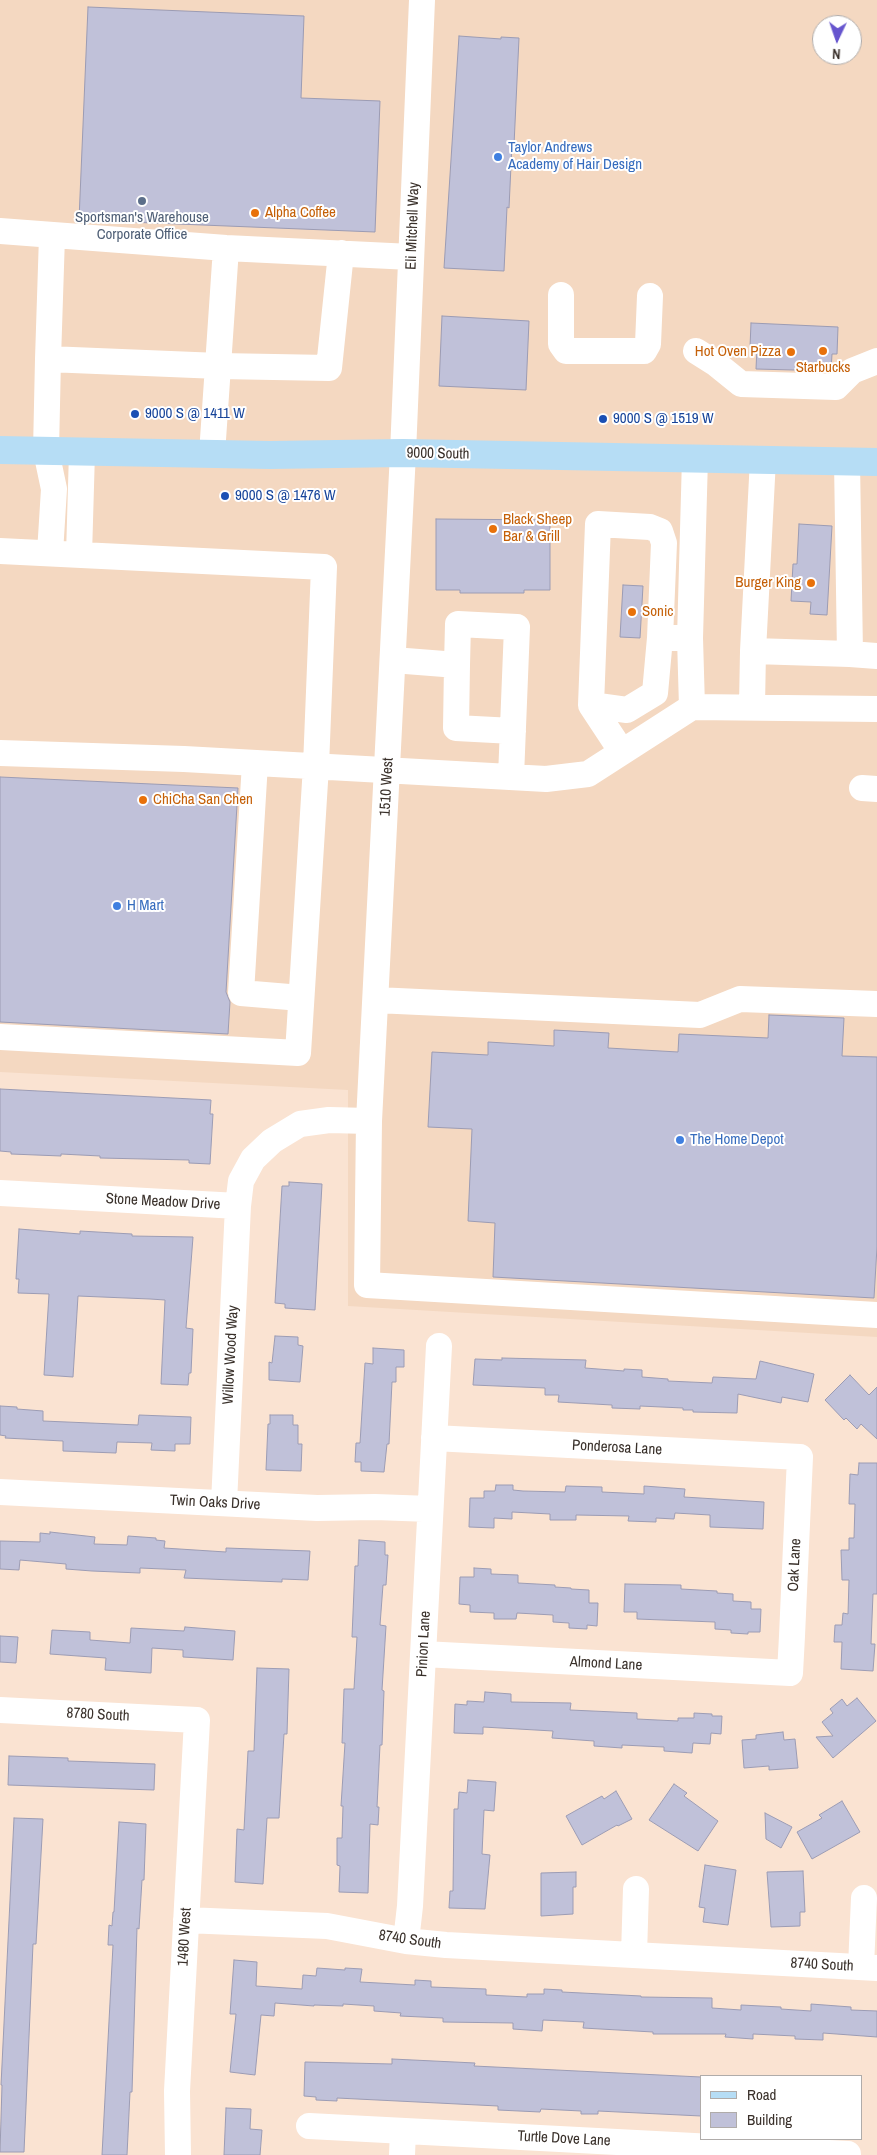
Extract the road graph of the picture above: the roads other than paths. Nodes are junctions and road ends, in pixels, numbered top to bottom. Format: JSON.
{"nodes":[{"id":1,"x":422,"y":0,"type":"edge"},
{"id":2,"x":0,"y":231,"type":"edge"},
{"id":3,"x":52,"y":236,"type":"junction"},
{"id":4,"x":226,"y":248,"type":"junction"},
{"id":5,"x":341,"y":253,"type":"junction"},
{"id":6,"x":411,"y":257,"type":"junction"},
{"id":7,"x":561,"y":295,"type":"dead end"},
{"id":8,"x":650,"y":296,"type":"dead end"},
{"id":9,"x":696,"y":351,"type":"dead end"},
{"id":10,"x":48,"y":359,"type":"junction"},
{"id":11,"x":877,"y":361,"type":"edge"},
{"id":12,"x":219,"y":366,"type":"junction"},
{"id":13,"x":0,"y":450,"type":"edge"},
{"id":14,"x":46,"y":451,"type":"junction"},
{"id":15,"x":82,"y":452,"type":"junction"},
{"id":16,"x":403,"y":453,"type":"junction"},
{"id":17,"x":212,"y":454,"type":"junction"},
{"id":18,"x":695,"y":458,"type":"junction"},
{"id":19,"x":763,"y":459,"type":"junction"},
{"id":20,"x":847,"y":461,"type":"junction"},
{"id":21,"x":877,"y":462,"type":"edge"},
{"id":22,"x":0,"y":551,"type":"edge"},
{"id":23,"x":50,"y":553,"type":"junction"},
{"id":24,"x":79,"y":555,"type":"junction"},
{"id":25,"x":660,"y":638,"type":"junction"},
{"id":26,"x":690,"y":638,"type":"junction"},
{"id":27,"x":753,"y":651,"type":"junction"},
{"id":28,"x":850,"y":654,"type":"junction"},
{"id":29,"x":877,"y":656,"type":"edge"},
{"id":30,"x":393,"y":660,"type":"junction"},
{"id":31,"x":456,"y":665,"type":"junction"},
{"id":32,"x":591,"y":706,"type":"junction"},
{"id":33,"x":752,"y":706,"type":"junction"},
{"id":34,"x":692,"y":707,"type":"junction"},
{"id":35,"x":877,"y":709,"type":"edge"},
{"id":36,"x":513,"y":731,"type":"junction"},
{"id":37,"x":622,"y":752,"type":"junction"},
{"id":38,"x":0,"y":753,"type":"edge"},
{"id":39,"x":255,"y":763,"type":"junction"},
{"id":40,"x":316,"y":766,"type":"junction"},
{"id":41,"x":387,"y":770,"type":"junction"},
{"id":42,"x":511,"y":777,"type":"junction"},
{"id":43,"x":301,"y":998,"type":"junction"},
{"id":44,"x":376,"y":1000,"type":"junction"},
{"id":45,"x":877,"y":1006,"type":"edge"},
{"id":46,"x":0,"y":1036,"type":"edge"},
{"id":47,"x":370,"y":1121,"type":"junction"},
{"id":48,"x":0,"y":1193,"type":"edge"},
{"id":49,"x":238,"y":1206,"type":"junction"},
{"id":50,"x":877,"y":1315,"type":"edge"},
{"id":51,"x":439,"y":1346,"type":"dead end"},
{"id":52,"x":434,"y":1438,"type":"junction"},
{"id":53,"x":800,"y":1457,"type":"joint"},
{"id":54,"x":0,"y":1492,"type":"edge"},
{"id":55,"x":224,"y":1503,"type":"junction"},
{"id":56,"x":430,"y":1509,"type":"junction"},
{"id":57,"x":423,"y":1654,"type":"junction"},
{"id":58,"x":790,"y":1673,"type":"joint"},
{"id":59,"x":0,"y":1710,"type":"edge"},
{"id":60,"x":197,"y":1720,"type":"joint"},
{"id":61,"x":636,"y":1889,"type":"dead end"},
{"id":62,"x":864,"y":1898,"type":"dead end"},
{"id":63,"x":186,"y":1920,"type":"junction"},
{"id":64,"x":406,"y":1941,"type":"junction"},
{"id":65,"x":634,"y":1955,"type":"junction"},
{"id":66,"x":869,"y":1967,"type":"edge"},
{"id":67,"x":310,"y":2126,"type":"dead end"},
{"id":68,"x":402,"y":2143,"type":"edge"},
{"id":69,"x":592,"y":2148,"type":"edge"},
{"id":70,"x":790,"y":2153,"type":"edge"},
{"id":71,"x":848,"y":2154,"type":"dead end"},
{"id":72,"x":178,"y":2155,"type":"edge"}],
"edges":[{"from":1,"to":6,"type":"street","name":"Eli Mitchell Way"},
{"from":2,"to":3,"type":"street"},
{"from":3,"to":4,"type":"street"},
{"from":3,"to":10,"type":"street"},
{"from":4,"to":5,"type":"street"},
{"from":4,"to":12,"type":"street"},
{"from":5,"to":6,"type":"street"},
{"from":5,"to":12,"type":"street"},
{"from":6,"to":16,"type":"street","name":"Eli Mitchell Way"},
{"from":7,"to":8,"type":"street"},
{"from":9,"to":11,"type":"street"},
{"from":10,"to":12,"type":"street"},
{"from":10,"to":14,"type":"street"},
{"from":12,"to":17,"type":"street"},
{"from":13,"to":14,"type":"main road","name":"9000 South"},
{"from":14,"to":15,"type":"main road","name":"9000 South"},
{"from":14,"to":23,"type":"street"},
{"from":15,"to":17,"type":"main road","name":"9000 South"},
{"from":15,"to":24,"type":"street"},
{"from":16,"to":17,"type":"main road","name":"9000 South"},
{"from":16,"to":18,"type":"main road","name":"9000 South"},
{"from":16,"to":30,"type":"street","name":"1510 West"},
{"from":18,"to":19,"type":"main road","name":"9000 South"},
{"from":18,"to":26,"type":"street"},
{"from":19,"to":20,"type":"main road","name":"9000 South"},
{"from":19,"to":27,"type":"street"},
{"from":20,"to":21,"type":"main road","name":"9000 South"},
{"from":20,"to":28,"type":"street"},
{"from":22,"to":23,"type":"street"},
{"from":23,"to":24,"type":"street"},
{"from":24,"to":40,"type":"street"},
{"from":25,"to":26,"type":"street"},
{"from":25,"to":32,"type":"street"},
{"from":25,"to":32,"type":"street"},
{"from":26,"to":34,"type":"street"},
{"from":27,"to":28,"type":"street"},
{"from":27,"to":33,"type":"street"},
{"from":28,"to":29,"type":"street"},
{"from":30,"to":31,"type":"street"},
{"from":30,"to":41,"type":"street","name":"1510 West"},
{"from":31,"to":36,"type":"street"},
{"from":31,"to":36,"type":"street"},
{"from":32,"to":37,"type":"street"},
{"from":33,"to":34,"type":"street"},
{"from":33,"to":35,"type":"street"},
{"from":34,"to":37,"type":"street"},
{"from":36,"to":42,"type":"street"},
{"from":37,"to":42,"type":"street"},
{"from":38,"to":39,"type":"street"},
{"from":39,"to":40,"type":"street"},
{"from":39,"to":43,"type":"street"},
{"from":40,"to":41,"type":"street"},
{"from":40,"to":43,"type":"street"},
{"from":41,"to":42,"type":"street"},
{"from":41,"to":44,"type":"street","name":"1510 West"},
{"from":43,"to":46,"type":"street"},
{"from":44,"to":45,"type":"street"},
{"from":44,"to":47,"type":"street","name":"1510 West"},
{"from":47,"to":49,"type":"street","name":"Stone Meadow Drive"},
{"from":47,"to":50,"type":"street","name":"1510 West"},
{"from":48,"to":49,"type":"street","name":"Stone Meadow Drive"},
{"from":49,"to":55,"type":"street","name":"Willow Wood Way"},
{"from":51,"to":52,"type":"street","name":"Pinion Lane"},
{"from":52,"to":53,"type":"street","name":"Ponderosa Lane"},
{"from":52,"to":56,"type":"street","name":"Pinion Lane"},
{"from":53,"to":58,"type":"street","name":"Oak Lane"},
{"from":54,"to":55,"type":"street","name":"Twin Oaks Drive"},
{"from":55,"to":56,"type":"street","name":"Twin Oaks Drive"},
{"from":56,"to":57,"type":"street","name":"Pinion Lane"},
{"from":57,"to":58,"type":"street","name":"Almond Lane"},
{"from":57,"to":64,"type":"street","name":"Pinion Lane"},
{"from":59,"to":60,"type":"street","name":"8780 South"},
{"from":60,"to":63,"type":"street","name":"1480 West"},
{"from":61,"to":65,"type":"street"},
{"from":62,"to":66,"type":"street","name":"8740 South"},
{"from":63,"to":64,"type":"street","name":"8740 South"},
{"from":63,"to":72,"type":"street","name":"1480 West"},
{"from":64,"to":65,"type":"street","name":"8740 South"},
{"from":65,"to":66,"type":"street","name":"8740 South"},
{"from":67,"to":68,"type":"street","name":"Turtle Dove Lane"},
{"from":68,"to":69,"type":"street","name":"Turtle Dove Lane"},
{"from":69,"to":70,"type":"street","name":"Turtle Dove Lane"},
{"from":70,"to":71,"type":"street","name":"Turtle Dove Lane"}]}
